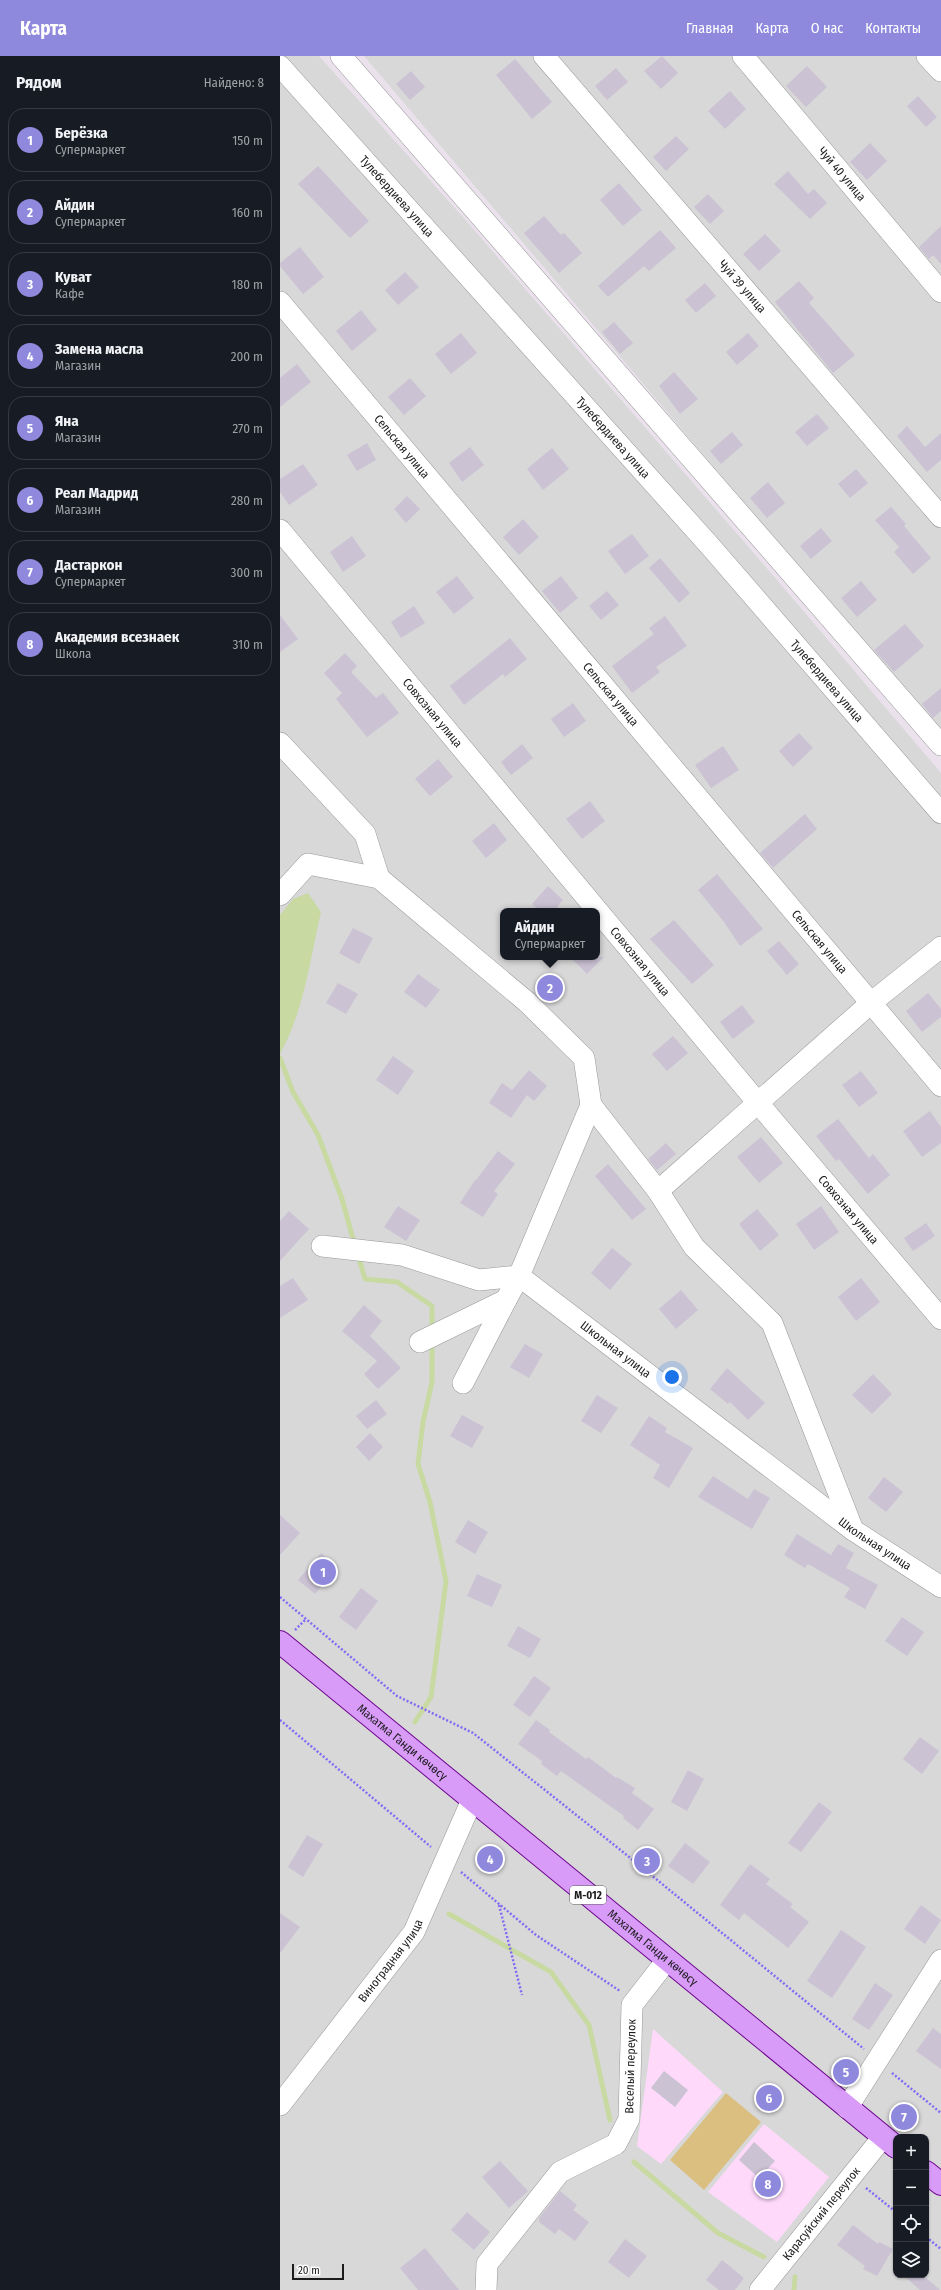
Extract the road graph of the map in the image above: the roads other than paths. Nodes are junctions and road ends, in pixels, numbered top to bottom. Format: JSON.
{"nodes":[{"id":1,"x":341,"y":56,"type":"edge"},
{"id":2,"x":544,"y":56,"type":"edge"},
{"id":3,"x":743,"y":56,"type":"edge"},
{"id":4,"x":927,"y":56,"type":"edge"},
{"id":5,"x":280,"y":66,"type":"edge"},
{"id":6,"x":941,"y":71,"type":"edge"},
{"id":7,"x":941,"y":292,"type":"edge"},
{"id":8,"x":280,"y":302,"type":"edge"},
{"id":9,"x":941,"y":517,"type":"edge"},
{"id":10,"x":280,"y":530,"type":"edge"},
{"id":11,"x":280,"y":743,"type":"edge"},
{"id":12,"x":941,"y":745,"type":"edge"},
{"id":13,"x":941,"y":813,"type":"edge"},
{"id":14,"x":379,"y":878,"type":"junction"},
{"id":15,"x":280,"y":895,"type":"edge"},
{"id":16,"x":595,"y":908,"type":"edge"},
{"id":17,"x":600,"y":914,"type":"edge"},
{"id":18,"x":941,"y":947,"type":"edge"},
{"id":19,"x":872,"y":1002,"type":"junction"},
{"id":20,"x":941,"y":1086,"type":"edge"},
{"id":21,"x":758,"y":1103,"type":"junction"},
{"id":22,"x":591,"y":1105,"type":"junction"},
{"id":23,"x":658,"y":1191,"type":"junction"},
{"id":24,"x":322,"y":1246,"type":"dead end"},
{"id":25,"x":519,"y":1276,"type":"junction"},
{"id":26,"x":506,"y":1300,"type":"junction"},
{"id":27,"x":941,"y":1319,"type":"edge"},
{"id":28,"x":420,"y":1342,"type":"dead end"},
{"id":29,"x":463,"y":1383,"type":"dead end"},
{"id":30,"x":853,"y":1530,"type":"junction"},
{"id":31,"x":941,"y":1587,"type":"edge"},
{"id":32,"x":280,"y":1642,"type":"edge"},
{"id":33,"x":472,"y":1800,"type":"junction"},
{"id":34,"x":668,"y":1960,"type":"junction"},
{"id":35,"x":941,"y":1960,"type":"edge"},
{"id":36,"x":280,"y":2105,"type":"edge"},
{"id":37,"x":847,"y":2108,"type":"junction"},
{"id":38,"x":890,"y":2142,"type":"edge"},
{"id":39,"x":929,"y":2174,"type":"edge"},
{"id":40,"x":941,"y":2184,"type":"edge"},
{"id":41,"x":486,"y":2290,"type":"edge"},
{"id":42,"x":760,"y":2290,"type":"edge"}],
"edges":[{"from":1,"to":12,"type":"street"},
{"from":2,"to":9,"type":"street","name":"Чуй 39 улица"},
{"from":3,"to":7,"type":"street","name":"Чуй 40 улица"},
{"from":4,"to":6,"type":"street"},
{"from":5,"to":13,"type":"street","name":"Тулебердиева улица"},
{"from":8,"to":19,"type":"street","name":"Сельская улица"},
{"from":10,"to":16,"type":"street","name":"Совхозная улица"},
{"from":11,"to":14,"type":"street"},
{"from":14,"to":15,"type":"street"},
{"from":14,"to":22,"type":"street"},
{"from":17,"to":21,"type":"street","name":"Совхозная улица"},
{"from":18,"to":19,"type":"street"},
{"from":19,"to":20,"type":"street","name":"Сельская улица"},
{"from":19,"to":21,"type":"street"},
{"from":21,"to":23,"type":"street"},
{"from":21,"to":27,"type":"street","name":"Совхозная улица"},
{"from":22,"to":23,"type":"street"},
{"from":22,"to":25,"type":"street"},
{"from":23,"to":30,"type":"street"},
{"from":24,"to":25,"type":"street"},
{"from":25,"to":26,"type":"street"},
{"from":25,"to":30,"type":"street","name":"Школьная улица"},
{"from":26,"to":28,"type":"street"},
{"from":26,"to":29,"type":"street"},
{"from":30,"to":31,"type":"street","name":"Школьная улица"},
{"from":32,"to":33,"type":"main road","name":"Махатма Ганди көчөсү","number":"М-012"},
{"from":33,"to":34,"type":"main road","name":"Махатма Ганди көчөсү","number":"М-012"},
{"from":33,"to":36,"type":"street","name":"Виноградная улица"},
{"from":34,"to":37,"type":"main road","name":"Махатма Ганди көчөсү","number":"М-012"},
{"from":34,"to":41,"type":"street","name":"Веселый переулок"},
{"from":35,"to":37,"type":"street"},
{"from":37,"to":38,"type":"main road","name":"Махатма Ганди көчөсү","number":"М-012"},
{"from":38,"to":42,"type":"street","name":"Карасуйский переулок"},
{"from":39,"to":40,"type":"main road"}]}
